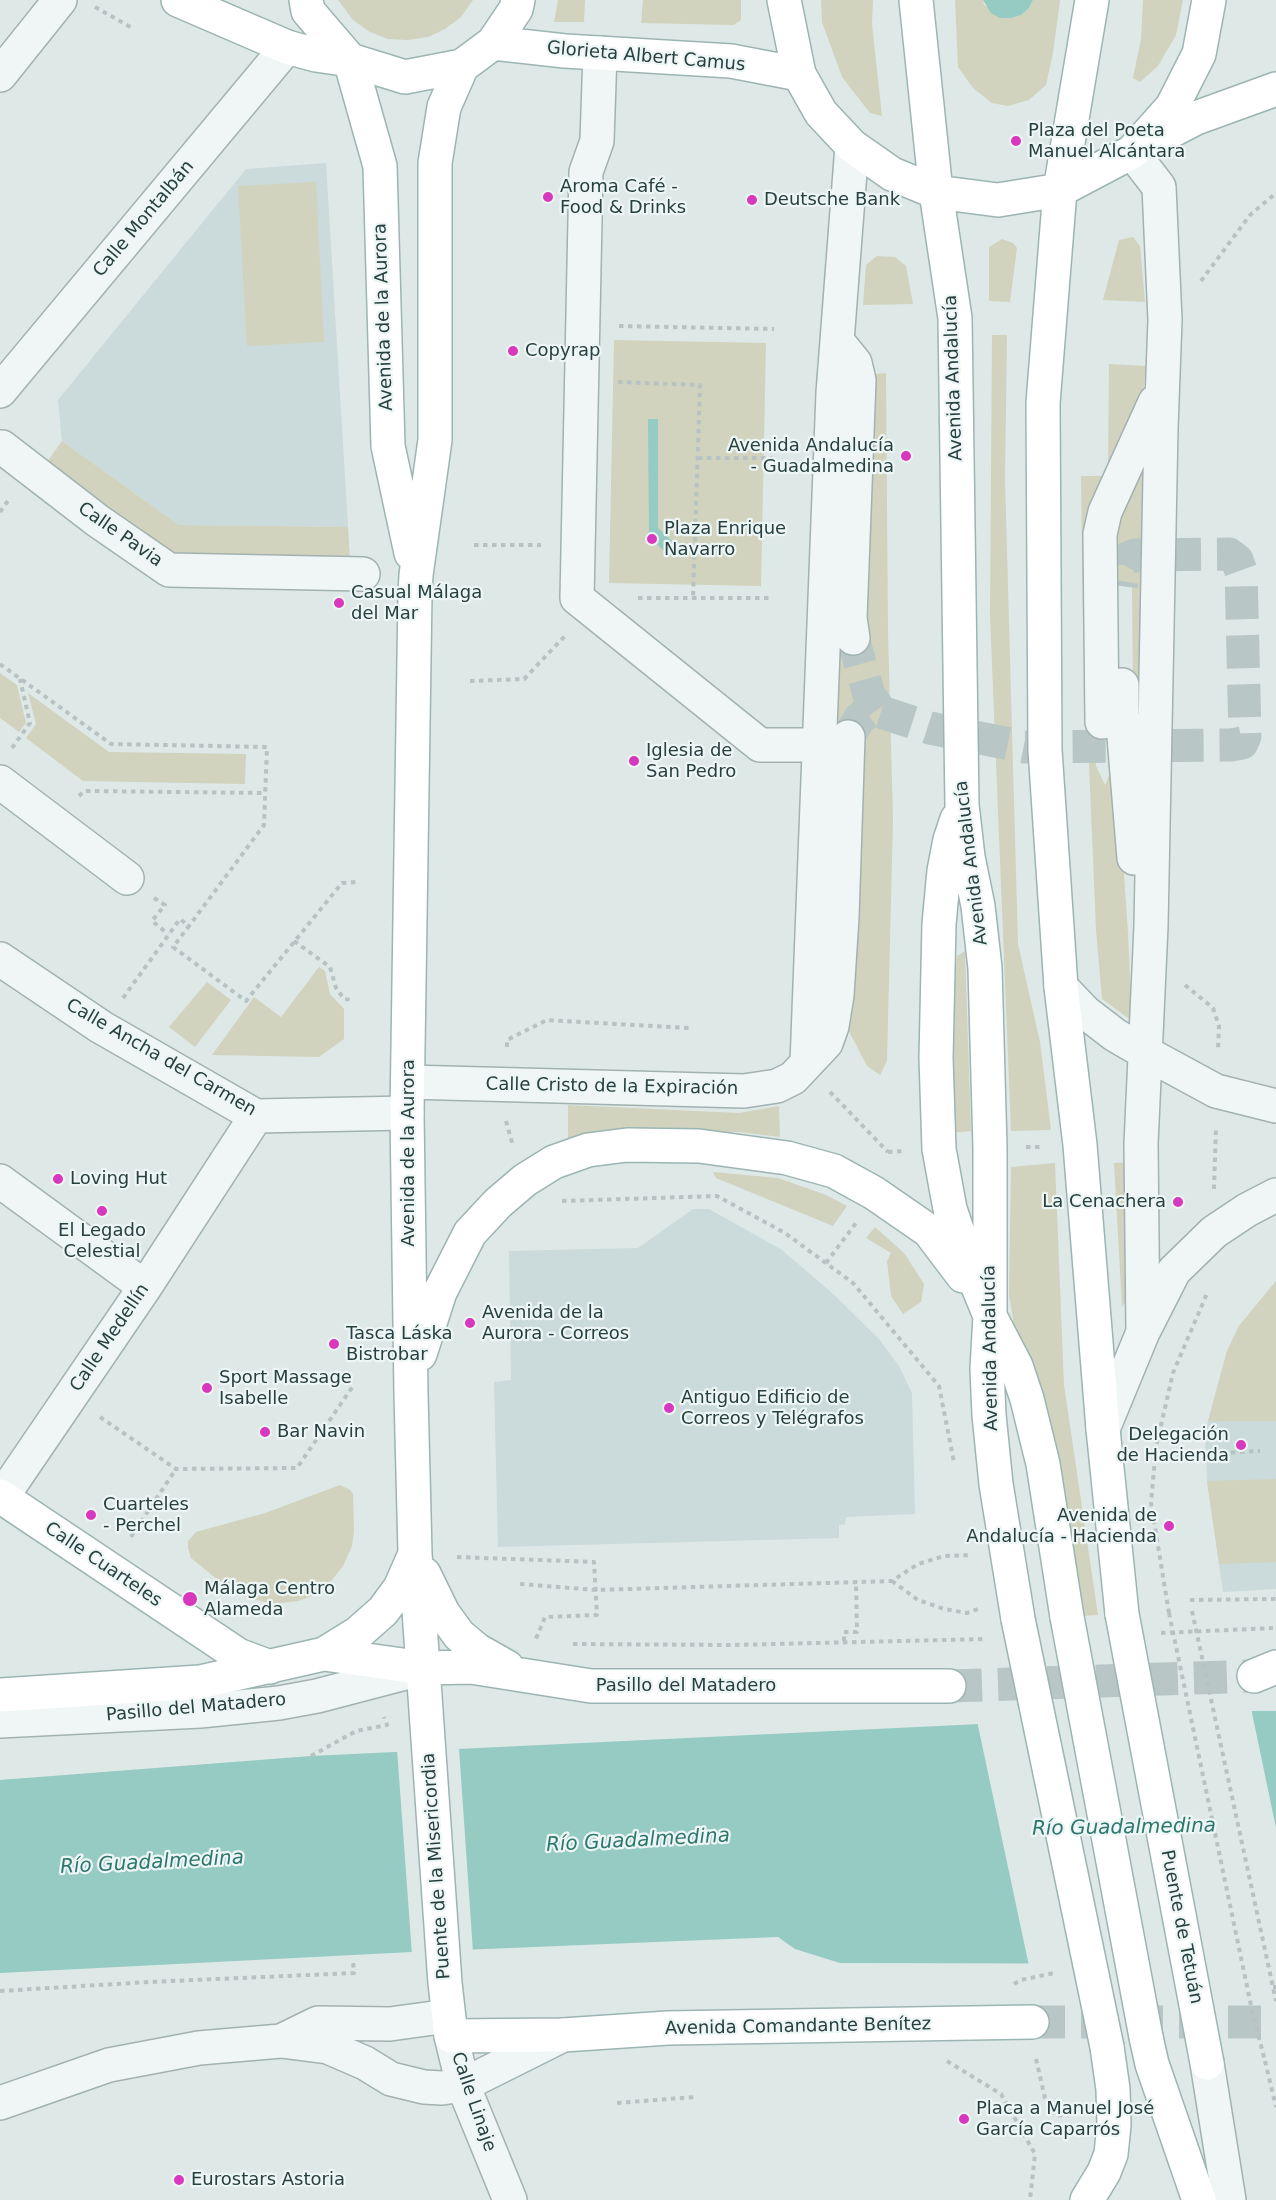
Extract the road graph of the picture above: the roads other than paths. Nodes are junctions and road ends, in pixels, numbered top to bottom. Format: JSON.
{"nodes":[{"id":1,"x":178,"y":0,"type":"edge"},
{"id":2,"x":518,"y":0,"type":"edge"},
{"id":3,"x":784,"y":0,"type":"edge"},
{"id":4,"x":916,"y":0,"type":"edge"},
{"id":5,"x":1092,"y":0,"type":"edge"},
{"id":6,"x":1209,"y":0,"type":"edge"},
{"id":7,"x":74,"y":2,"type":"edge"},
{"id":8,"x":307,"y":5,"type":"edge"},
{"id":9,"x":493,"y":43,"type":"junction"},
{"id":10,"x":287,"y":47,"type":"junction"},
{"id":11,"x":600,"y":53,"type":"junction"},
{"id":12,"x":350,"y":60,"type":"junction"},
{"id":13,"x":462,"y":66,"type":"junction"},
{"id":14,"x":1,"y":73,"type":"edge"},
{"id":15,"x":799,"y":74,"type":"junction"},
{"id":16,"x":1276,"y":90,"type":"edge"},
{"id":17,"x":852,"y":146,"type":"junction"},
{"id":18,"x":1132,"y":152,"type":"junction"},
{"id":19,"x":1060,"y":190,"type":"junction"},
{"id":20,"x":936,"y":192,"type":"junction"},
{"id":21,"x":837,"y":341,"type":"junction"},
{"id":22,"x":1162,"y":384,"type":"junction"},
{"id":23,"x":0,"y":391,"type":"edge"},
{"id":24,"x":2,"y":447,"type":"dead end"},
{"id":25,"x":363,"y":574,"type":"dead end"},
{"id":26,"x":416,"y":575,"type":"junction"},
{"id":27,"x":1121,"y":586,"type":"tunnel mouth"},
{"id":28,"x":853,"y":638,"type":"tunnel mouth"},
{"id":29,"x":1102,"y":722,"type":"dead end"},
{"id":30,"x":833,"y":741,"type":"junction"},
{"id":31,"x":3,"y":769,"type":"edge"},
{"id":32,"x":962,"y":806,"type":"junction"},
{"id":33,"x":127,"y":878,"type":"dead end"},
{"id":34,"x":1151,"y":926,"type":"junction"},
{"id":35,"x":0,"y":959,"type":"edge"},
{"id":36,"x":1061,"y":987,"type":"junction"},
{"id":37,"x":1146,"y":1053,"type":"junction"},
{"id":38,"x":408,"y":1098,"type":"junction"},
{"id":39,"x":1276,"y":1106,"type":"edge"},
{"id":40,"x":256,"y":1116,"type":"junction"},
{"id":41,"x":0,"y":1181,"type":"edge"},
{"id":42,"x":1276,"y":1195,"type":"edge"},
{"id":43,"x":145,"y":1287,"type":"junction"},
{"id":44,"x":990,"y":1316,"type":"junction"},
{"id":45,"x":1143,"y":1332,"type":"junction"},
{"id":46,"x":411,"y":1384,"type":"junction"},
{"id":47,"x":1103,"y":1429,"type":"junction"},
{"id":48,"x":1,"y":1497,"type":"edge"},
{"id":49,"x":415,"y":1553,"type":"junction"},
{"id":50,"x":324,"y":1654,"type":"junction"},
{"id":51,"x":270,"y":1667,"type":"junction"},
{"id":52,"x":424,"y":1668,"type":"junction"},
{"id":53,"x":521,"y":1674,"type":"junction"},
{"id":54,"x":949,"y":1686,"type":"tunnel mouth"},
{"id":55,"x":0,"y":1695,"type":"edge"},
{"id":56,"x":0,"y":1721,"type":"edge"},
{"id":57,"x":428,"y":1730,"type":"joint"},
{"id":58,"x":448,"y":2006,"type":"junction"},
{"id":59,"x":1032,"y":2022,"type":"tunnel mouth"},
{"id":60,"x":375,"y":2024,"type":"junction"},
{"id":61,"x":563,"y":2035,"type":"junction"},
{"id":62,"x":281,"y":2041,"type":"junction"},
{"id":63,"x":1207,"y":2063,"type":"joint"},
{"id":64,"x":375,"y":2069,"type":"junction"},
{"id":65,"x":463,"y":2085,"type":"junction"},
{"id":66,"x":0,"y":2103,"type":"edge"},
{"id":67,"x":1091,"y":2195,"type":"edge"},
{"id":68,"x":510,"y":2200,"type":"edge"},
{"id":69,"x":1199,"y":2200,"type":"edge"},
{"id":70,"x":1229,"y":2200,"type":"edge"}],
"edges":[{"from":1,"to":10,"type":"main road"},
{"from":2,"to":9,"type":"main road"},
{"from":3,"to":15,"type":"main road"},
{"from":4,"to":20,"type":"main road","name":"Avenida Andalucía"},
{"from":5,"to":19,"type":"main road"},
{"from":6,"to":18,"type":"main road"},
{"from":7,"to":14,"type":"street"},
{"from":8,"to":10,"type":"main road"},
{"from":8,"to":12,"type":"main road"},
{"from":9,"to":11,"type":"main road","name":"Glorieta Albert Camus"},
{"from":9,"to":13,"type":"main road"},
{"from":10,"to":12,"type":"main road"},
{"from":10,"to":23,"type":"street","name":"Calle Montalbán"},
{"from":11,"to":15,"type":"main road","name":"Glorieta Albert Camus"},
{"from":11,"to":30,"type":"street"},
{"from":12,"to":13,"type":"main road"},
{"from":12,"to":26,"type":"main road","name":"Avenida de la Aurora"},
{"from":13,"to":26,"type":"main road","name":"Avenida de la Aurora"},
{"from":15,"to":17,"type":"main road"},
{"from":16,"to":18,"type":"main road"},
{"from":17,"to":20,"type":"main road"},
{"from":17,"to":21,"type":"street"},
{"from":18,"to":19,"type":"main road"},
{"from":18,"to":22,"type":"street"},
{"from":19,"to":20,"type":"main road"},
{"from":19,"to":36,"type":"main road"},
{"from":20,"to":32,"type":"main road","name":"Avenida Andalucía"},
{"from":21,"to":28,"type":"street"},
{"from":21,"to":30,"type":"street"},
{"from":22,"to":29,"type":"street"},
{"from":22,"to":34,"type":"street"},
{"from":24,"to":25,"type":"street","name":"Calle Pavia"},
{"from":26,"to":38,"type":"main road","name":"Avenida de la Aurora"},
{"from":27,"to":34,"type":"street"},
{"from":30,"to":38,"type":"street","name":"Calle Cristo de la Expiración"},
{"from":31,"to":33,"type":"street"},
{"from":32,"to":44,"type":"main road","name":"Avenida Andalucía"},
{"from":32,"to":44,"type":"main road"},
{"from":34,"to":37,"type":"street"},
{"from":35,"to":40,"type":"street","name":"Calle Ancha del Carmen"},
{"from":36,"to":37,"type":"street"},
{"from":36,"to":47,"type":"main road"},
{"from":37,"to":39,"type":"street"},
{"from":37,"to":45,"type":"street"},
{"from":38,"to":40,"type":"street","name":"Calle Ancha del Carmen"},
{"from":38,"to":46,"type":"main road","name":"Avenida de la Aurora"},
{"from":40,"to":43,"type":"street","name":"Calle Medellín"},
{"from":41,"to":43,"type":"street"},
{"from":42,"to":45,"type":"street"},
{"from":43,"to":48,"type":"street","name":"Calle Medellín"},
{"from":44,"to":46,"type":"main road"},
{"from":44,"to":67,"type":"main road","name":"Avenida Andalucía","bridge":true},
{"from":44,"to":69,"type":"main road","bridge":true},
{"from":45,"to":47,"type":"street"},
{"from":46,"to":49,"type":"main road","name":"Avenida de la Aurora"},
{"from":47,"to":63,"type":"main road","name":"Puente de Tetuán","bridge":true},
{"from":48,"to":51,"type":"main road","name":"Calle Cuarteles"},
{"from":49,"to":50,"type":"main road","name":"Pasillo del Matadero"},
{"from":49,"to":52,"type":"main road","name":"Avenida de la Aurora"},
{"from":49,"to":53,"type":"main road"},
{"from":50,"to":51,"type":"main road","name":"Pasillo del Matadero"},
{"from":50,"to":52,"type":"main road","name":"Pasillo del Matadero"},
{"from":51,"to":55,"type":"main road","name":"Pasillo del Matadero"},
{"from":52,"to":53,"type":"main road","name":"Pasillo del Matadero"},
{"from":52,"to":56,"type":"street","name":"Pasillo del Matadero"},
{"from":52,"to":57,"type":"main road","name":"Avenida de la Aurora"},
{"from":53,"to":54,"type":"main road","name":"Pasillo del Matadero"},
{"from":57,"to":58,"type":"main road","name":"Puente de la Misericordia"},
{"from":58,"to":60,"type":"street","name":"Avenida Comandante Benítez"},
{"from":58,"to":61,"type":"main road","name":"Avenida Comandante Benítez"},
{"from":58,"to":65,"type":"street","name":"Calle Linaje"},
{"from":59,"to":61,"type":"main road","name":"Avenida Comandante Benítez"},
{"from":60,"to":62,"type":"street","name":"Avenida Comandante Benítez"},
{"from":60,"to":64,"type":"street"},
{"from":61,"to":65,"type":"street","name":"Avenida Comandante Benítez"},
{"from":62,"to":64,"type":"street","name":"Avenida Comandante Benítez"},
{"from":62,"to":66,"type":"street","name":"Avenida Comandante Benítez"},
{"from":63,"to":70,"type":"street"},
{"from":64,"to":65,"type":"street","name":"Avenida Comandante Benítez"},
{"from":65,"to":68,"type":"street","name":"Calle Linaje"}]}
